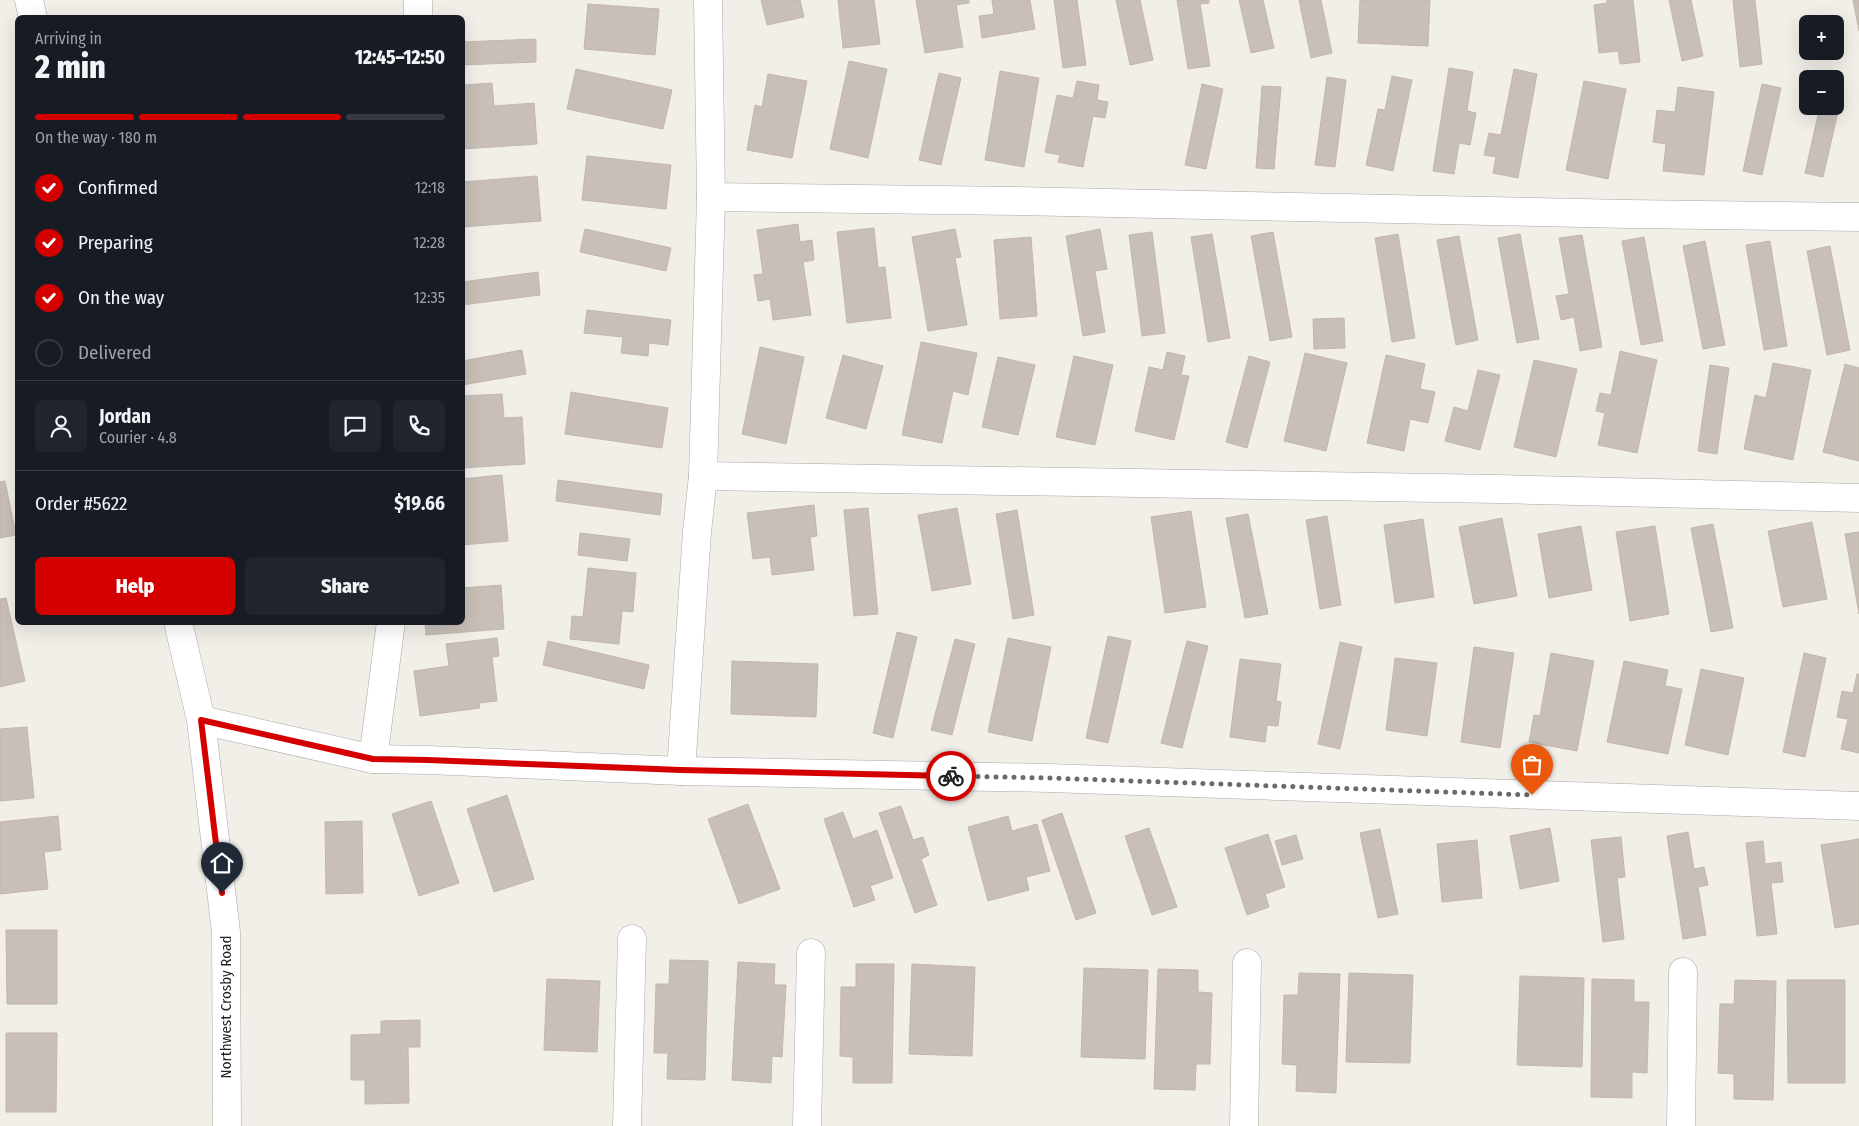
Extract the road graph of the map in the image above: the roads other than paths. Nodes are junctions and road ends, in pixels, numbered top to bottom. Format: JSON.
{"nodes":[{"id":1,"x":29,"y":0,"type":"edge"},
{"id":2,"x":418,"y":0,"type":"edge"},
{"id":3,"x":708,"y":0,"type":"edge"},
{"id":4,"x":32,"y":15,"type":"edge"},
{"id":5,"x":418,"y":15,"type":"edge"},
{"id":6,"x":710,"y":197,"type":"junction"},
{"id":7,"x":1859,"y":217,"type":"edge"},
{"id":8,"x":703,"y":476,"type":"junction"},
{"id":9,"x":1859,"y":498,"type":"edge"},
{"id":10,"x":179,"y":625,"type":"edge"},
{"id":11,"x":391,"y":625,"type":"edge"},
{"id":12,"x":201,"y":720,"type":"junction"},
{"id":13,"x":373,"y":759,"type":"junction"},
{"id":14,"x":681,"y":770,"type":"junction"},
{"id":15,"x":1859,"y":806,"type":"edge"},
{"id":16,"x":632,"y":939,"type":"dead end"},
{"id":17,"x":811,"y":954,"type":"dead end"},
{"id":18,"x":1247,"y":963,"type":"dead end"},
{"id":19,"x":1683,"y":972,"type":"dead end"},
{"id":20,"x":227,"y":1126,"type":"edge"},
{"id":21,"x":627,"y":1126,"type":"edge"},
{"id":22,"x":807,"y":1126,"type":"edge"},
{"id":23,"x":1244,"y":1126,"type":"edge"},
{"id":24,"x":1681,"y":1126,"type":"edge"}],
"edges":[{"from":1,"to":4,"type":"street"},
{"from":2,"to":5,"type":"street"},
{"from":3,"to":6,"type":"street"},
{"from":6,"to":7,"type":"street"},
{"from":6,"to":8,"type":"street"},
{"from":8,"to":9,"type":"street"},
{"from":8,"to":14,"type":"street"},
{"from":10,"to":12,"type":"street","name":"Northwest Crosby Road"},
{"from":11,"to":13,"type":"street"},
{"from":12,"to":13,"type":"street"},
{"from":12,"to":20,"type":"street","name":"Northwest Crosby Road"},
{"from":13,"to":14,"type":"street"},
{"from":14,"to":15,"type":"street"},
{"from":16,"to":21,"type":"street"},
{"from":17,"to":22,"type":"street"},
{"from":18,"to":23,"type":"street"},
{"from":19,"to":24,"type":"street"}]}
